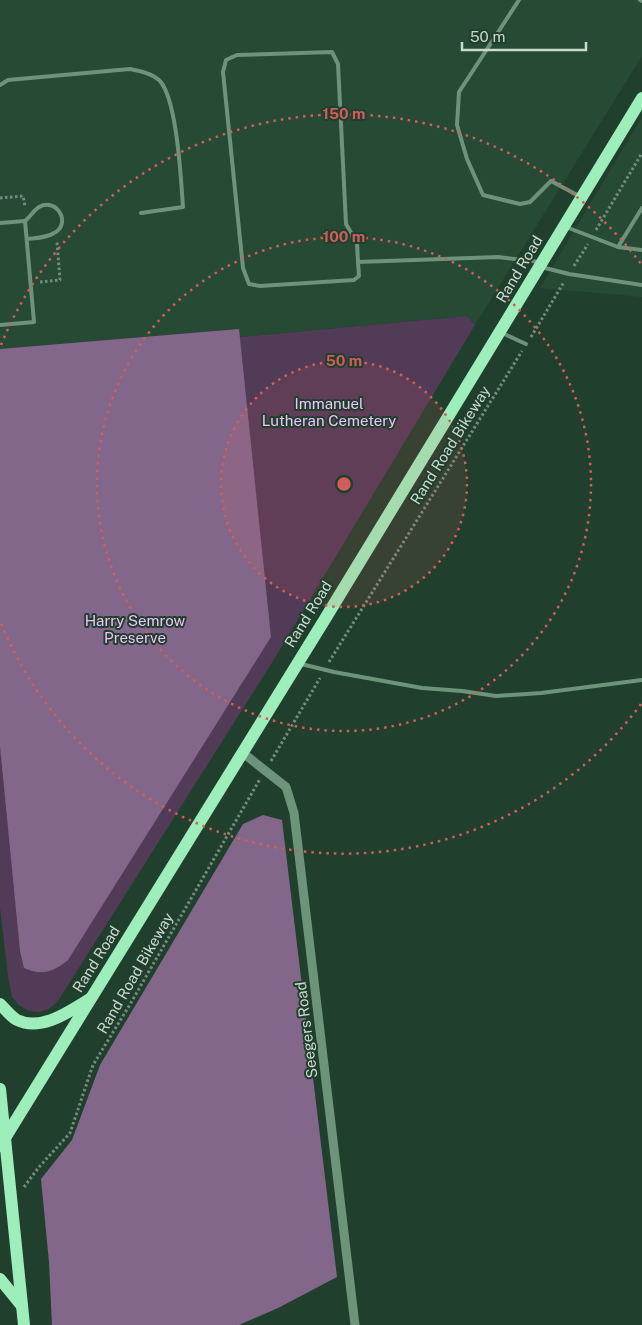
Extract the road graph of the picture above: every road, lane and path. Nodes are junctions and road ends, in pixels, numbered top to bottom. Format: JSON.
{"nodes":[{"id":1,"x":519,"y":0,"type":"edge"},
{"id":2,"x":0,"y":85,"type":"edge"},
{"id":3,"x":642,"y":98,"type":"edge"},
{"id":4,"x":642,"y":154,"type":"edge"},
{"id":5,"x":582,"y":197,"type":"junction"},
{"id":6,"x":642,"y":208,"type":"edge"},
{"id":7,"x":141,"y":213,"type":"dead end"},
{"id":8,"x":25,"y":221,"type":"junction"},
{"id":9,"x":0,"y":223,"type":"edge"},
{"id":10,"x":564,"y":226,"type":"junction"},
{"id":11,"x":592,"y":238,"type":"junction"},
{"id":12,"x":27,"y":239,"type":"junction"},
{"id":13,"x":618,"y":247,"type":"junction"},
{"id":14,"x":642,"y":250,"type":"edge"},
{"id":15,"x":358,"y":262,"type":"junction"},
{"id":16,"x":541,"y":265,"type":"junction"},
{"id":17,"x":570,"y":274,"type":"junction"},
{"id":18,"x":642,"y":285,"type":"edge"},
{"id":19,"x":0,"y":325,"type":"edge"},
{"id":20,"x":500,"y":332,"type":"junction"},
{"id":21,"x":526,"y":344,"type":"junction"},
{"id":22,"x":297,"y":663,"type":"junction"},
{"id":23,"x":324,"y":670,"type":"junction"},
{"id":24,"x":642,"y":680,"type":"edge"},
{"id":25,"x":278,"y":749,"type":"dead end"},
{"id":26,"x":243,"y":753,"type":"junction"},
{"id":27,"x":253,"y":789,"type":"dead end"},
{"id":28,"x":92,"y":997,"type":"junction"},
{"id":29,"x":0,"y":1004,"type":"edge"},
{"id":30,"x":0,"y":1089,"type":"edge"},
{"id":31,"x":3,"y":1142,"type":"edge"},
{"id":32,"x":40,"y":1167,"type":"dead end"},
{"id":33,"x":0,"y":1279,"type":"edge"},
{"id":34,"x":22,"y":1307,"type":"junction"},
{"id":35,"x":24,"y":1325,"type":"edge"},
{"id":36,"x":355,"y":1325,"type":"edge"}],
"edges":[{"from":1,"to":5,"type":"lane"},
{"from":2,"to":7,"type":"lane"},
{"from":3,"to":5,"type":"main road","name":"Rand Road"},
{"from":4,"to":11,"type":"path","name":"Rand Road Bikeway"},
{"from":5,"to":10,"type":"main road","name":"Rand Road"},
{"from":6,"to":13,"type":"lane"},
{"from":8,"to":9,"type":"lane"},
{"from":8,"to":12,"type":"lane"},
{"from":8,"to":12,"type":"lane"},
{"from":10,"to":11,"type":"lane"},
{"from":10,"to":16,"type":"main road","name":"Rand Road"},
{"from":11,"to":13,"type":"lane"},
{"from":11,"to":17,"type":"path","name":"Rand Road Bikeway"},
{"from":12,"to":19,"type":"lane"},
{"from":13,"to":14,"type":"lane"},
{"from":15,"to":15,"type":"lane"},
{"from":15,"to":16,"type":"lane"},
{"from":16,"to":17,"type":"lane"},
{"from":16,"to":20,"type":"main road","name":"Rand Road"},
{"from":17,"to":18,"type":"lane"},
{"from":17,"to":21,"type":"path","name":"Rand Road Bikeway"},
{"from":20,"to":21,"type":"lane"},
{"from":20,"to":22,"type":"main road","name":"Rand Road"},
{"from":21,"to":23,"type":"path","name":"Rand Road Bikeway"},
{"from":22,"to":23,"type":"lane"},
{"from":22,"to":26,"type":"main road","name":"Rand Road"},
{"from":23,"to":24,"type":"lane"},
{"from":23,"to":25,"type":"path","name":"Rand Road Bikeway"},
{"from":26,"to":28,"type":"main road","name":"Rand Road"},
{"from":26,"to":36,"type":"street","name":"Seegers Road"},
{"from":27,"to":32,"type":"path","name":"Rand Road Bikeway"},
{"from":28,"to":29,"type":"main road"},
{"from":28,"to":31,"type":"main road","name":"Rand Road"},
{"from":30,"to":31,"type":"main road"},
{"from":31,"to":34,"type":"main road"},
{"from":33,"to":34,"type":"main road"},
{"from":34,"to":35,"type":"main road"}]}
